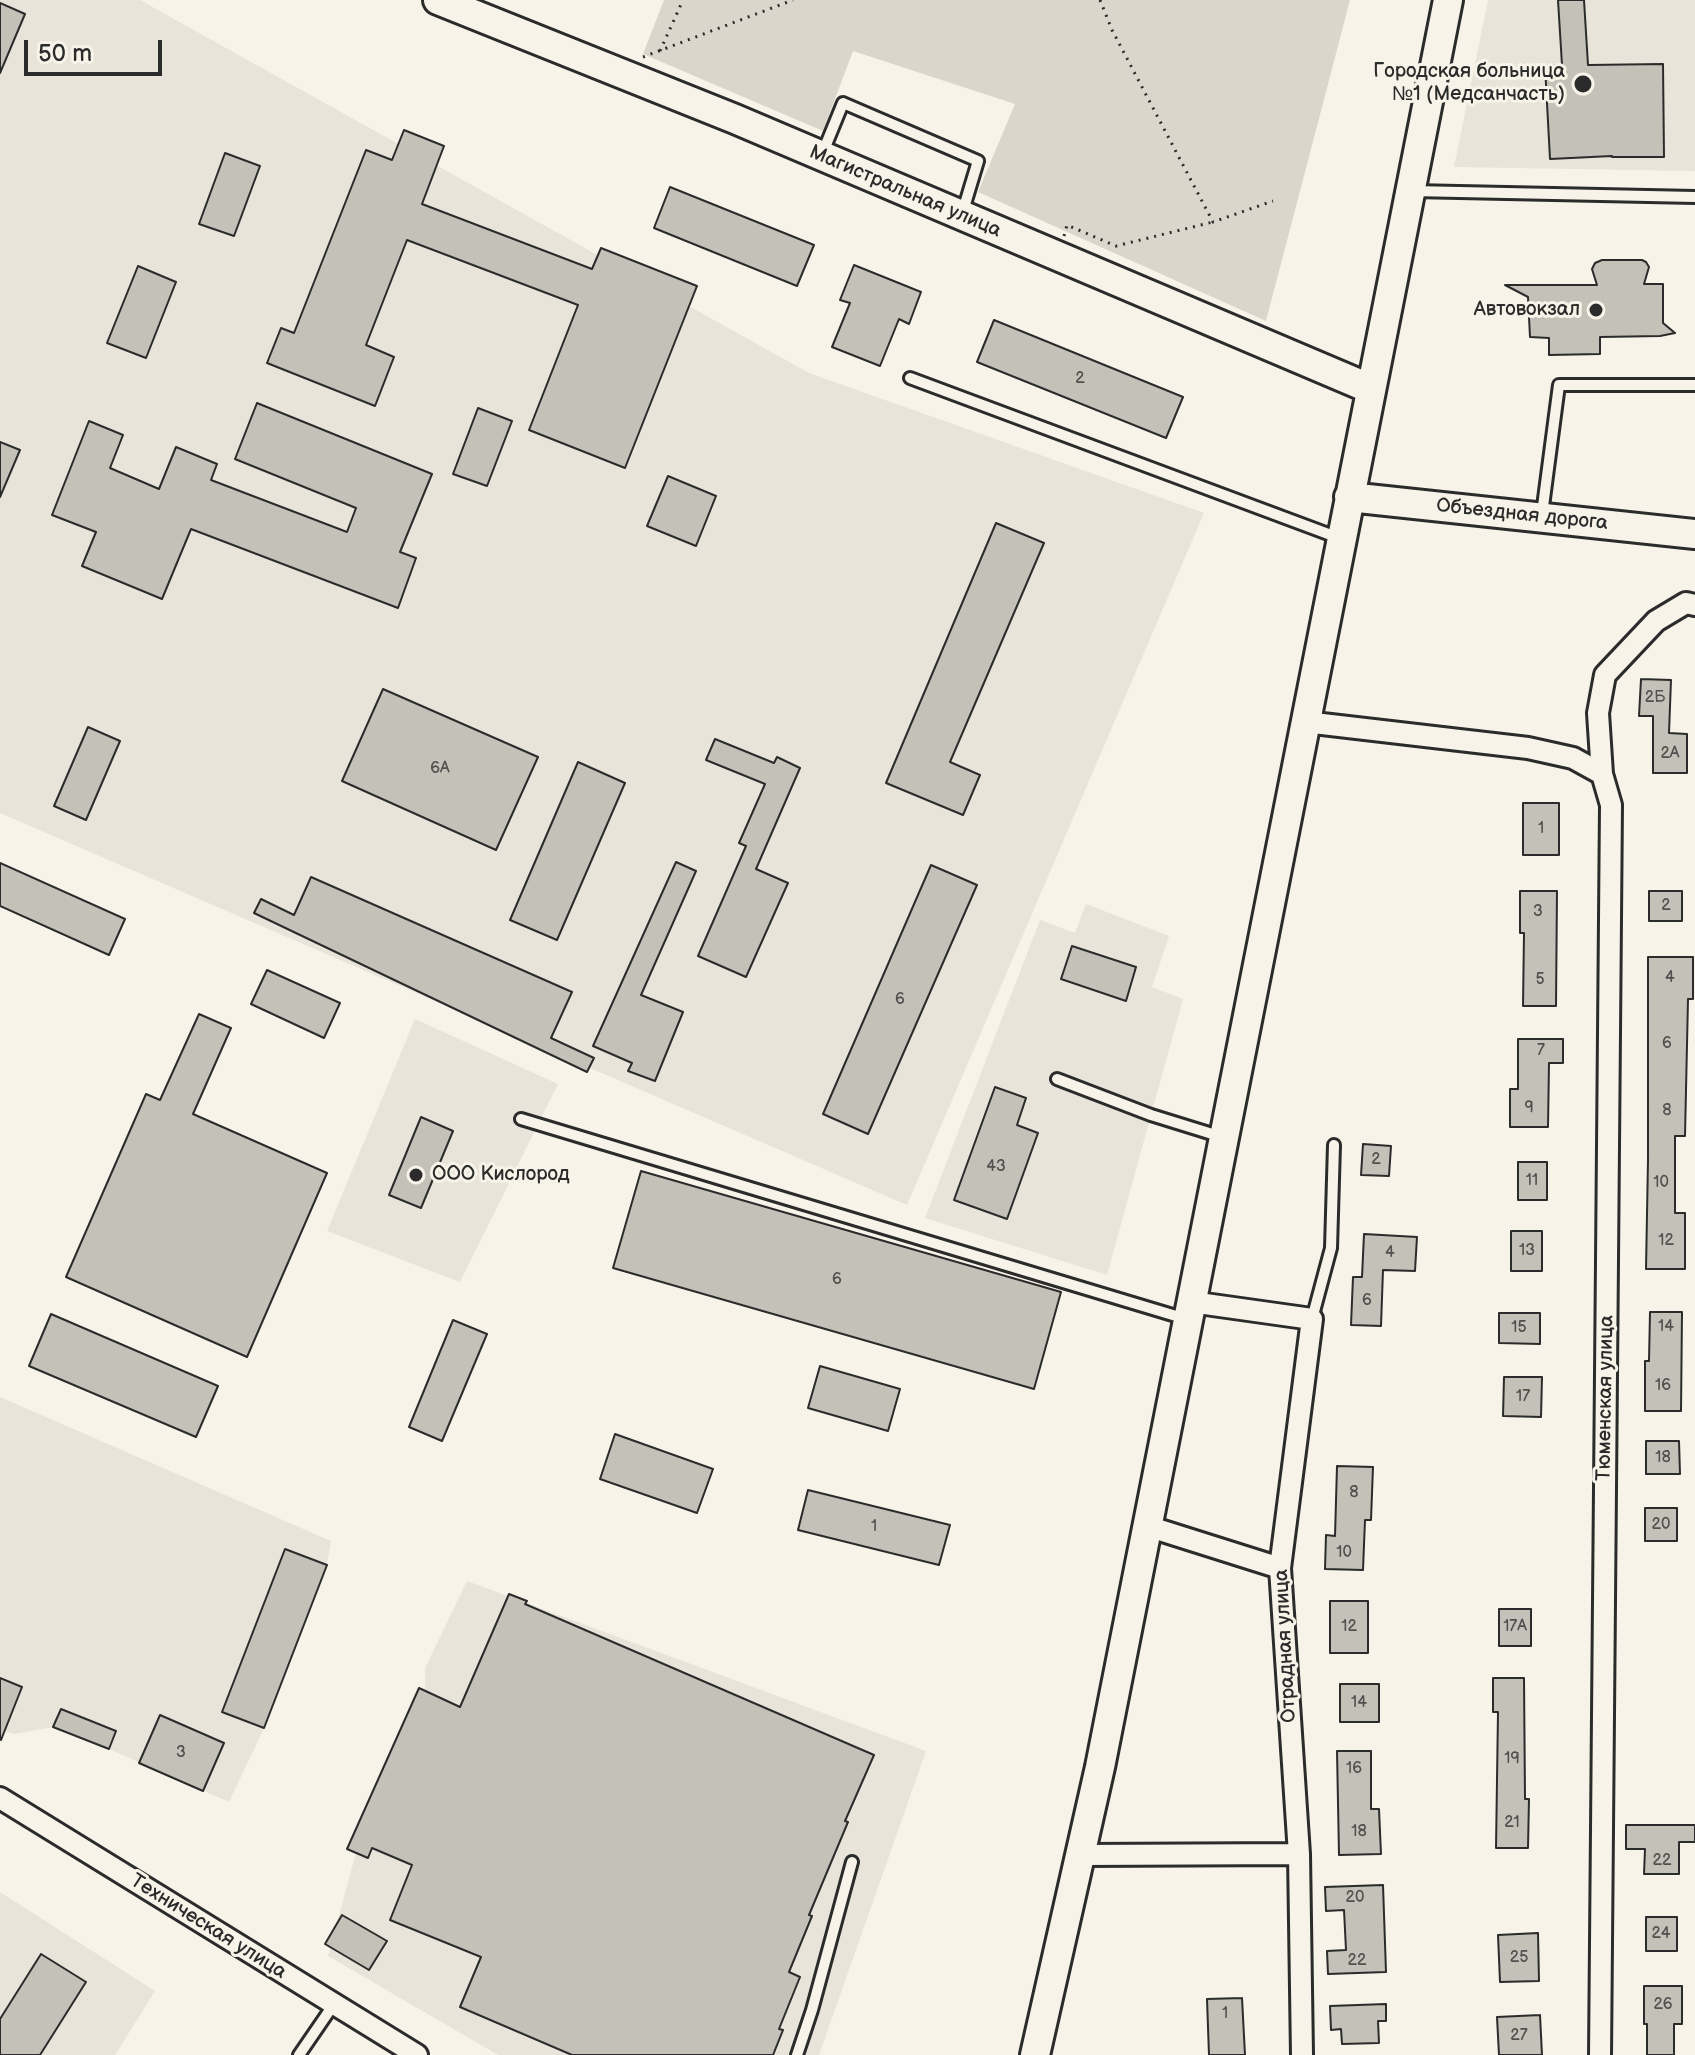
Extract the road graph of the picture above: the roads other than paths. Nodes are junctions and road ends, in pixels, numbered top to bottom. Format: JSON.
{"nodes":[{"id":1,"x":438,"y":0,"type":"edge"},
{"id":2,"x":1448,"y":0,"type":"edge"},
{"id":3,"x":821,"y":156,"type":"junction"},
{"id":4,"x":1410,"y":191,"type":"junction"},
{"id":5,"x":1695,"y":197,"type":"edge"},
{"id":6,"x":962,"y":216,"type":"junction"},
{"id":7,"x":910,"y":378,"type":"dead end"},
{"id":8,"x":1695,"y":385,"type":"edge"},
{"id":9,"x":1371,"y":389,"type":"junction"},
{"id":10,"x":1349,"y":497,"type":"junction"},
{"id":11,"x":1542,"y":517,"type":"junction"},
{"id":12,"x":1695,"y":534,"type":"edge"},
{"id":13,"x":1341,"y":538,"type":"junction"},
{"id":14,"x":1695,"y":605,"type":"edge"},
{"id":15,"x":1305,"y":722,"type":"junction"},
{"id":16,"x":1602,"y":774,"type":"junction"},
{"id":17,"x":1057,"y":1079,"type":"dead end"},
{"id":18,"x":521,"y":1119,"type":"dead end"},
{"id":19,"x":1224,"y":1137,"type":"junction"},
{"id":20,"x":1334,"y":1145,"type":"dead end"},
{"id":21,"x":1190,"y":1311,"type":"junction"},
{"id":22,"x":1312,"y":1319,"type":"junction"},
{"id":23,"x":1147,"y":1526,"type":"junction"},
{"id":24,"x":1280,"y":1568,"type":"junction"},
{"id":25,"x":0,"y":1798,"type":"edge"},
{"id":26,"x":1299,"y":1854,"type":"junction"},
{"id":27,"x":1081,"y":1855,"type":"junction"},
{"id":28,"x":852,"y":1862,"type":"dead end"},
{"id":29,"x":334,"y":2004,"type":"junction"},
{"id":30,"x":299,"y":2055,"type":"edge"},
{"id":31,"x":417,"y":2055,"type":"edge"},
{"id":32,"x":797,"y":2055,"type":"edge"},
{"id":33,"x":1035,"y":2055,"type":"edge"},
{"id":34,"x":1302,"y":2055,"type":"edge"},
{"id":35,"x":1600,"y":2055,"type":"edge"}],
"edges":[{"from":1,"to":3,"type":"main road","name":"Магистральная улица"},
{"from":2,"to":4,"type":"main road"},
{"from":3,"to":6,"type":"main road","name":"Магистральная улица"},
{"from":3,"to":6,"type":"lane"},
{"from":4,"to":5,"type":"lane"},
{"from":4,"to":9,"type":"main road"},
{"from":6,"to":9,"type":"main road","name":"Магистральная улица"},
{"from":7,"to":13,"type":"lane"},
{"from":8,"to":11,"type":"lane"},
{"from":9,"to":10,"type":"main road"},
{"from":10,"to":11,"type":"main road","name":"Объездная дорога"},
{"from":10,"to":13,"type":"main road"},
{"from":11,"to":12,"type":"main road","name":"Объездная дорога"},
{"from":13,"to":15,"type":"main road"},
{"from":14,"to":16,"type":"street","name":"Тюменская улица"},
{"from":15,"to":16,"type":"street"},
{"from":15,"to":19,"type":"main road"},
{"from":16,"to":35,"type":"street","name":"Тюменская улица"},
{"from":17,"to":19,"type":"lane"},
{"from":18,"to":21,"type":"lane"},
{"from":19,"to":21,"type":"main road"},
{"from":20,"to":22,"type":"lane","name":"Отрадная улица"},
{"from":21,"to":22,"type":"street"},
{"from":21,"to":23,"type":"main road"},
{"from":22,"to":24,"type":"street","name":"Отрадная улица"},
{"from":23,"to":24,"type":"street"},
{"from":23,"to":27,"type":"main road"},
{"from":24,"to":26,"type":"street","name":"Отрадная улица"},
{"from":25,"to":29,"type":"street","name":"Техническая улица"},
{"from":26,"to":27,"type":"street"},
{"from":26,"to":34,"type":"street","name":"Отрадная улица"},
{"from":27,"to":33,"type":"main road"},
{"from":28,"to":32,"type":"lane"},
{"from":29,"to":30,"type":"lane"},
{"from":29,"to":31,"type":"street","name":"Техническая улица"}]}
